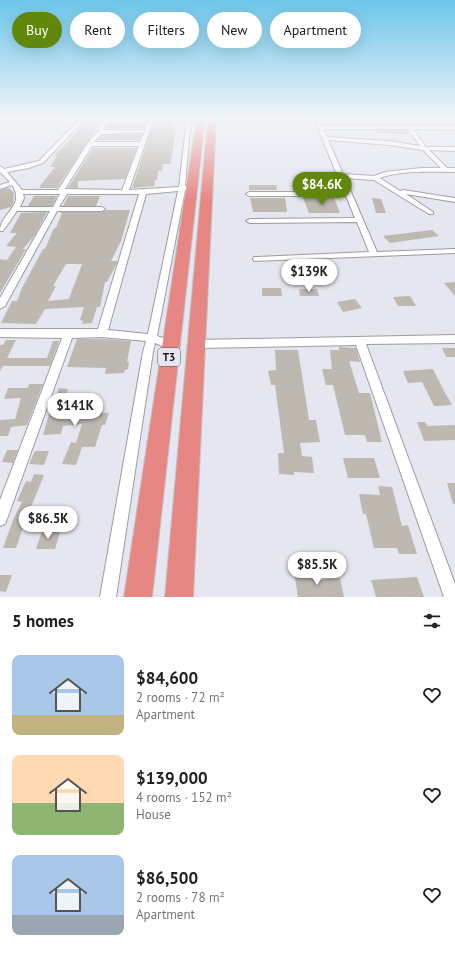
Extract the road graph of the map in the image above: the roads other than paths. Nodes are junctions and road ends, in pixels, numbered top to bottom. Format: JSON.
{"nodes":[{"id":1,"x":57,"y":146,"type":"edge"},
{"id":2,"x":89,"y":146,"type":"edge"},
{"id":3,"x":141,"y":146,"type":"edge"},
{"id":4,"x":188,"y":146,"type":"edge"},
{"id":5,"x":195,"y":146,"type":"edge"},
{"id":6,"x":210,"y":146,"type":"edge"},
{"id":7,"x":328,"y":146,"type":"edge"},
{"id":8,"x":403,"y":146,"type":"edge"},
{"id":9,"x":424,"y":148,"type":"junction"},
{"id":10,"x":455,"y":149,"type":"edge"},
{"id":11,"x":1,"y":170,"type":"edge"},
{"id":12,"x":445,"y":170,"type":"junction"},
{"id":13,"x":455,"y":170,"type":"edge"},
{"id":14,"x":341,"y":176,"type":"junction"},
{"id":15,"x":375,"y":178,"type":"junction"},
{"id":16,"x":13,"y":183,"type":"junction"},
{"id":17,"x":0,"y":187,"type":"edge"},
{"id":18,"x":186,"y":188,"type":"junction"},
{"id":19,"x":63,"y":191,"type":"junction"},
{"id":20,"x":20,"y":192,"type":"junction"},
{"id":21,"x":125,"y":192,"type":"junction"},
{"id":22,"x":143,"y":192,"type":"junction"},
{"id":23,"x":398,"y":192,"type":"junction"},
{"id":24,"x":249,"y":194,"type":"dead end"},
{"id":25,"x":349,"y":194,"type":"junction"},
{"id":26,"x":455,"y":200,"type":"edge"},
{"id":27,"x":56,"y":208,"type":"junction"},
{"id":28,"x":15,"y":209,"type":"junction"},
{"id":29,"x":102,"y":210,"type":"dead end"},
{"id":30,"x":431,"y":213,"type":"dead end"},
{"id":31,"x":360,"y":220,"type":"junction"},
{"id":32,"x":250,"y":221,"type":"dead end"},
{"id":33,"x":1,"y":226,"type":"edge"},
{"id":34,"x":455,"y":251,"type":"edge"},
{"id":35,"x":374,"y":254,"type":"junction"},
{"id":36,"x":257,"y":259,"type":"dead end"},
{"id":37,"x":0,"y":306,"type":"edge"},
{"id":38,"x":0,"y":333,"type":"edge"},
{"id":39,"x":102,"y":333,"type":"junction"},
{"id":40,"x":68,"y":334,"type":"junction"},
{"id":41,"x":152,"y":338,"type":"junction"},
{"id":42,"x":455,"y":340,"type":"edge"},
{"id":43,"x":360,"y":342,"type":"junction"},
{"id":44,"x":197,"y":344,"type":"junction"},
{"id":45,"x":170,"y":345,"type":"junction"},
{"id":46,"x":0,"y":519,"type":"edge"},
{"id":47,"x":108,"y":597,"type":"edge"},
{"id":48,"x":138,"y":597,"type":"edge"},
{"id":49,"x":179,"y":597,"type":"edge"},
{"id":50,"x":452,"y":597,"type":"edge"}],
"edges":[{"from":1,"to":11,"type":"street"},
{"from":2,"to":19,"type":"street"},
{"from":3,"to":21,"type":"street"},
{"from":4,"to":18,"type":"street"},
{"from":5,"to":18,"type":"highway","number":"T3"},
{"from":6,"to":44,"type":"highway","number":"T3"},
{"from":7,"to":14,"type":"street"},
{"from":8,"to":9,"type":"street"},
{"from":9,"to":10,"type":"street"},
{"from":9,"to":12,"type":"street"},
{"from":11,"to":16,"type":"street"},
{"from":12,"to":13,"type":"street"},
{"from":12,"to":15,"type":"street"},
{"from":14,"to":15,"type":"street"},
{"from":14,"to":25,"type":"street"},
{"from":15,"to":23,"type":"street"},
{"from":16,"to":17,"type":"street"},
{"from":16,"to":20,"type":"street"},
{"from":18,"to":22,"type":"street"},
{"from":18,"to":41,"type":"street"},
{"from":18,"to":45,"type":"highway","number":"T3"},
{"from":19,"to":20,"type":"street"},
{"from":19,"to":21,"type":"street"},
{"from":19,"to":27,"type":"street"},
{"from":20,"to":28,"type":"street"},
{"from":21,"to":22,"type":"street"},
{"from":22,"to":39,"type":"street"},
{"from":23,"to":26,"type":"street"},
{"from":23,"to":30,"type":"street"},
{"from":24,"to":25,"type":"street"},
{"from":25,"to":31,"type":"street"},
{"from":27,"to":28,"type":"street"},
{"from":27,"to":29,"type":"street"},
{"from":27,"to":37,"type":"street"},
{"from":28,"to":33,"type":"street"},
{"from":31,"to":32,"type":"street"},
{"from":31,"to":35,"type":"street"},
{"from":34,"to":35,"type":"street"},
{"from":35,"to":36,"type":"street"},
{"from":38,"to":40,"type":"street"},
{"from":39,"to":40,"type":"street"},
{"from":39,"to":41,"type":"street"},
{"from":40,"to":46,"type":"street"},
{"from":41,"to":45,"type":"street"},
{"from":41,"to":47,"type":"street"},
{"from":42,"to":43,"type":"street"},
{"from":43,"to":44,"type":"street"},
{"from":43,"to":50,"type":"street"},
{"from":44,"to":49,"type":"highway","number":"T3"},
{"from":45,"to":48,"type":"highway","number":"T3"}]}
